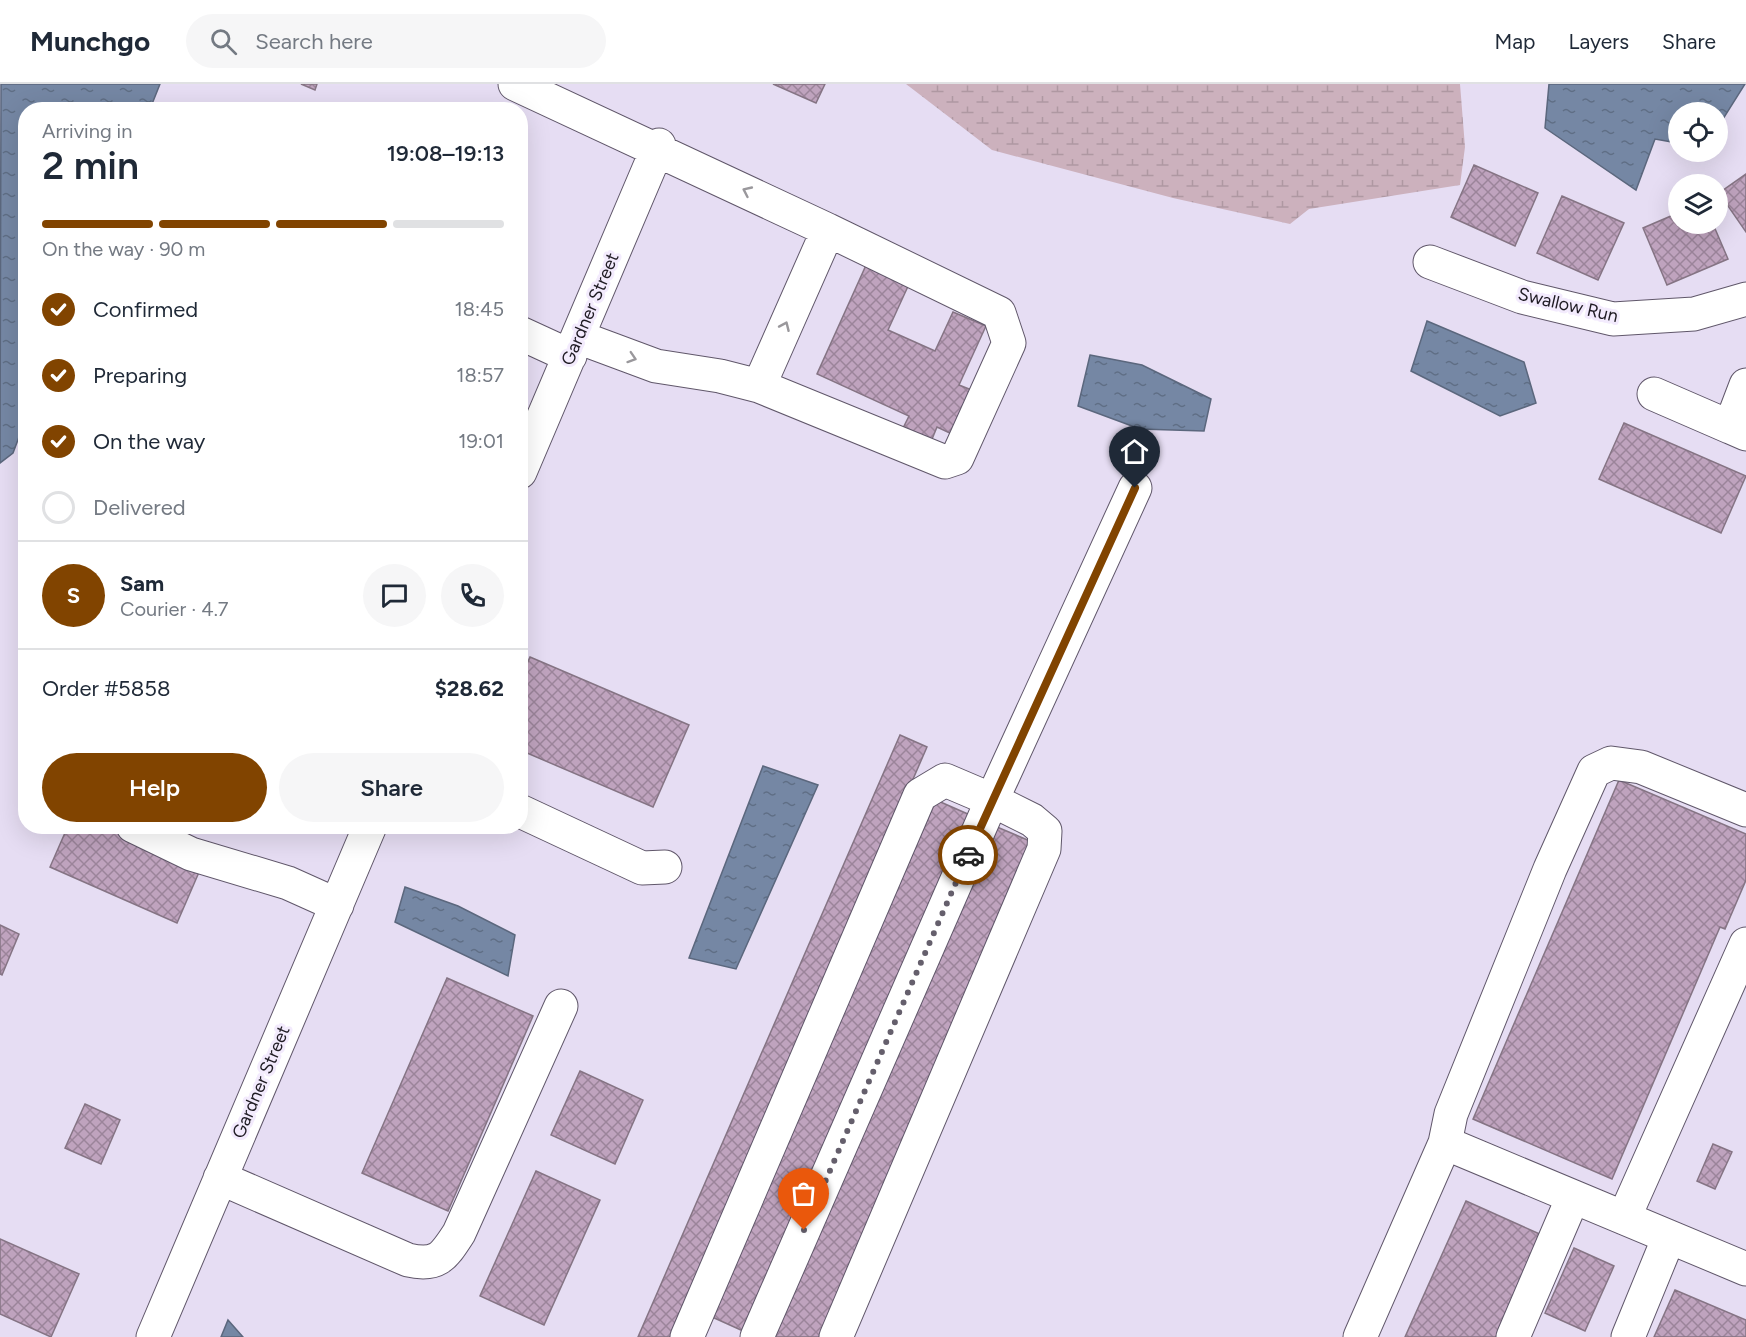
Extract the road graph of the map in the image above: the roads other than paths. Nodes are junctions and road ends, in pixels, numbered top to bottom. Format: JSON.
{"nodes":[{"id":1,"x":515,"y":84,"type":"edge"},
{"id":2,"x":658,"y":147,"type":"junction"},
{"id":3,"x":828,"y":230,"type":"junction"},
{"id":4,"x":1430,"y":262,"type":"dead end"},
{"id":5,"x":1746,"y":299,"type":"edge"},
{"id":6,"x":528,"y":335,"type":"edge"},
{"id":7,"x":574,"y":347,"type":"junction"},
{"id":8,"x":1746,"y":385,"type":"edge"},
{"id":9,"x":759,"y":386,"type":"junction"},
{"id":10,"x":1654,"y":394,"type":"dead end"},
{"id":11,"x":1738,"y":430,"type":"edge"},
{"id":12,"x":528,"y":450,"type":"edge"},
{"id":13,"x":1135,"y":488,"type":"dead end"},
{"id":14,"x":992,"y":800,"type":"junction"},
{"id":15,"x":1746,"y":810,"type":"edge"},
{"id":16,"x":528,"y":815,"type":"edge"},
{"id":17,"x":149,"y":834,"type":"edge"},
{"id":18,"x":367,"y":834,"type":"edge"},
{"id":19,"x":665,"y":867,"type":"dead end"},
{"id":20,"x":337,"y":905,"type":"junction"},
{"id":21,"x":1746,"y":944,"type":"edge"},
{"id":22,"x":561,"y":1006,"type":"dead end"},
{"id":23,"x":1445,"y":1143,"type":"junction"},
{"id":24,"x":220,"y":1178,"type":"junction"},
{"id":25,"x":1573,"y":1197,"type":"junction"},
{"id":26,"x":1624,"y":1218,"type":"junction"},
{"id":27,"x":1669,"y":1237,"type":"junction"},
{"id":28,"x":1746,"y":1269,"type":"edge"},
{"id":29,"x":696,"y":1334,"type":"edge"},
{"id":30,"x":153,"y":1337,"type":"edge"},
{"id":31,"x":757,"y":1337,"type":"edge"},
{"id":32,"x":836,"y":1337,"type":"edge"},
{"id":33,"x":1360,"y":1337,"type":"edge"},
{"id":34,"x":1513,"y":1337,"type":"edge"},
{"id":35,"x":1628,"y":1337,"type":"edge"}],
"edges":[{"from":1,"to":2,"type":"street"},
{"from":3,"to":2,"type":"street","one_way":true},
{"from":2,"to":7,"type":"street","name":"Gardner Street"},
{"from":9,"to":3,"type":"street","one_way":true},
{"from":3,"to":9,"type":"street"},
{"from":4,"to":5,"type":"street","name":"Swallow Run"},
{"from":6,"to":7,"type":"street"},
{"from":7,"to":9,"type":"street","one_way":true},
{"from":7,"to":12,"type":"street","name":"Gardner Street"},
{"from":8,"to":11,"type":"street"},
{"from":10,"to":11,"type":"street"},
{"from":13,"to":14,"type":"street"},
{"from":14,"to":29,"type":"street"},
{"from":14,"to":31,"type":"street"},
{"from":14,"to":32,"type":"street"},
{"from":15,"to":23,"type":"street"},
{"from":16,"to":19,"type":"street"},
{"from":17,"to":20,"type":"street"},
{"from":18,"to":20,"type":"street","name":"Gardner Street"},
{"from":20,"to":24,"type":"street","name":"Gardner Street"},
{"from":21,"to":26,"type":"street"},
{"from":22,"to":24,"type":"street"},
{"from":23,"to":25,"type":"street"},
{"from":23,"to":33,"type":"street"},
{"from":24,"to":30,"type":"street","name":"Gardner Street"},
{"from":25,"to":26,"type":"street"},
{"from":25,"to":34,"type":"street"},
{"from":26,"to":27,"type":"street"},
{"from":27,"to":28,"type":"street"},
{"from":27,"to":35,"type":"street"}]}
